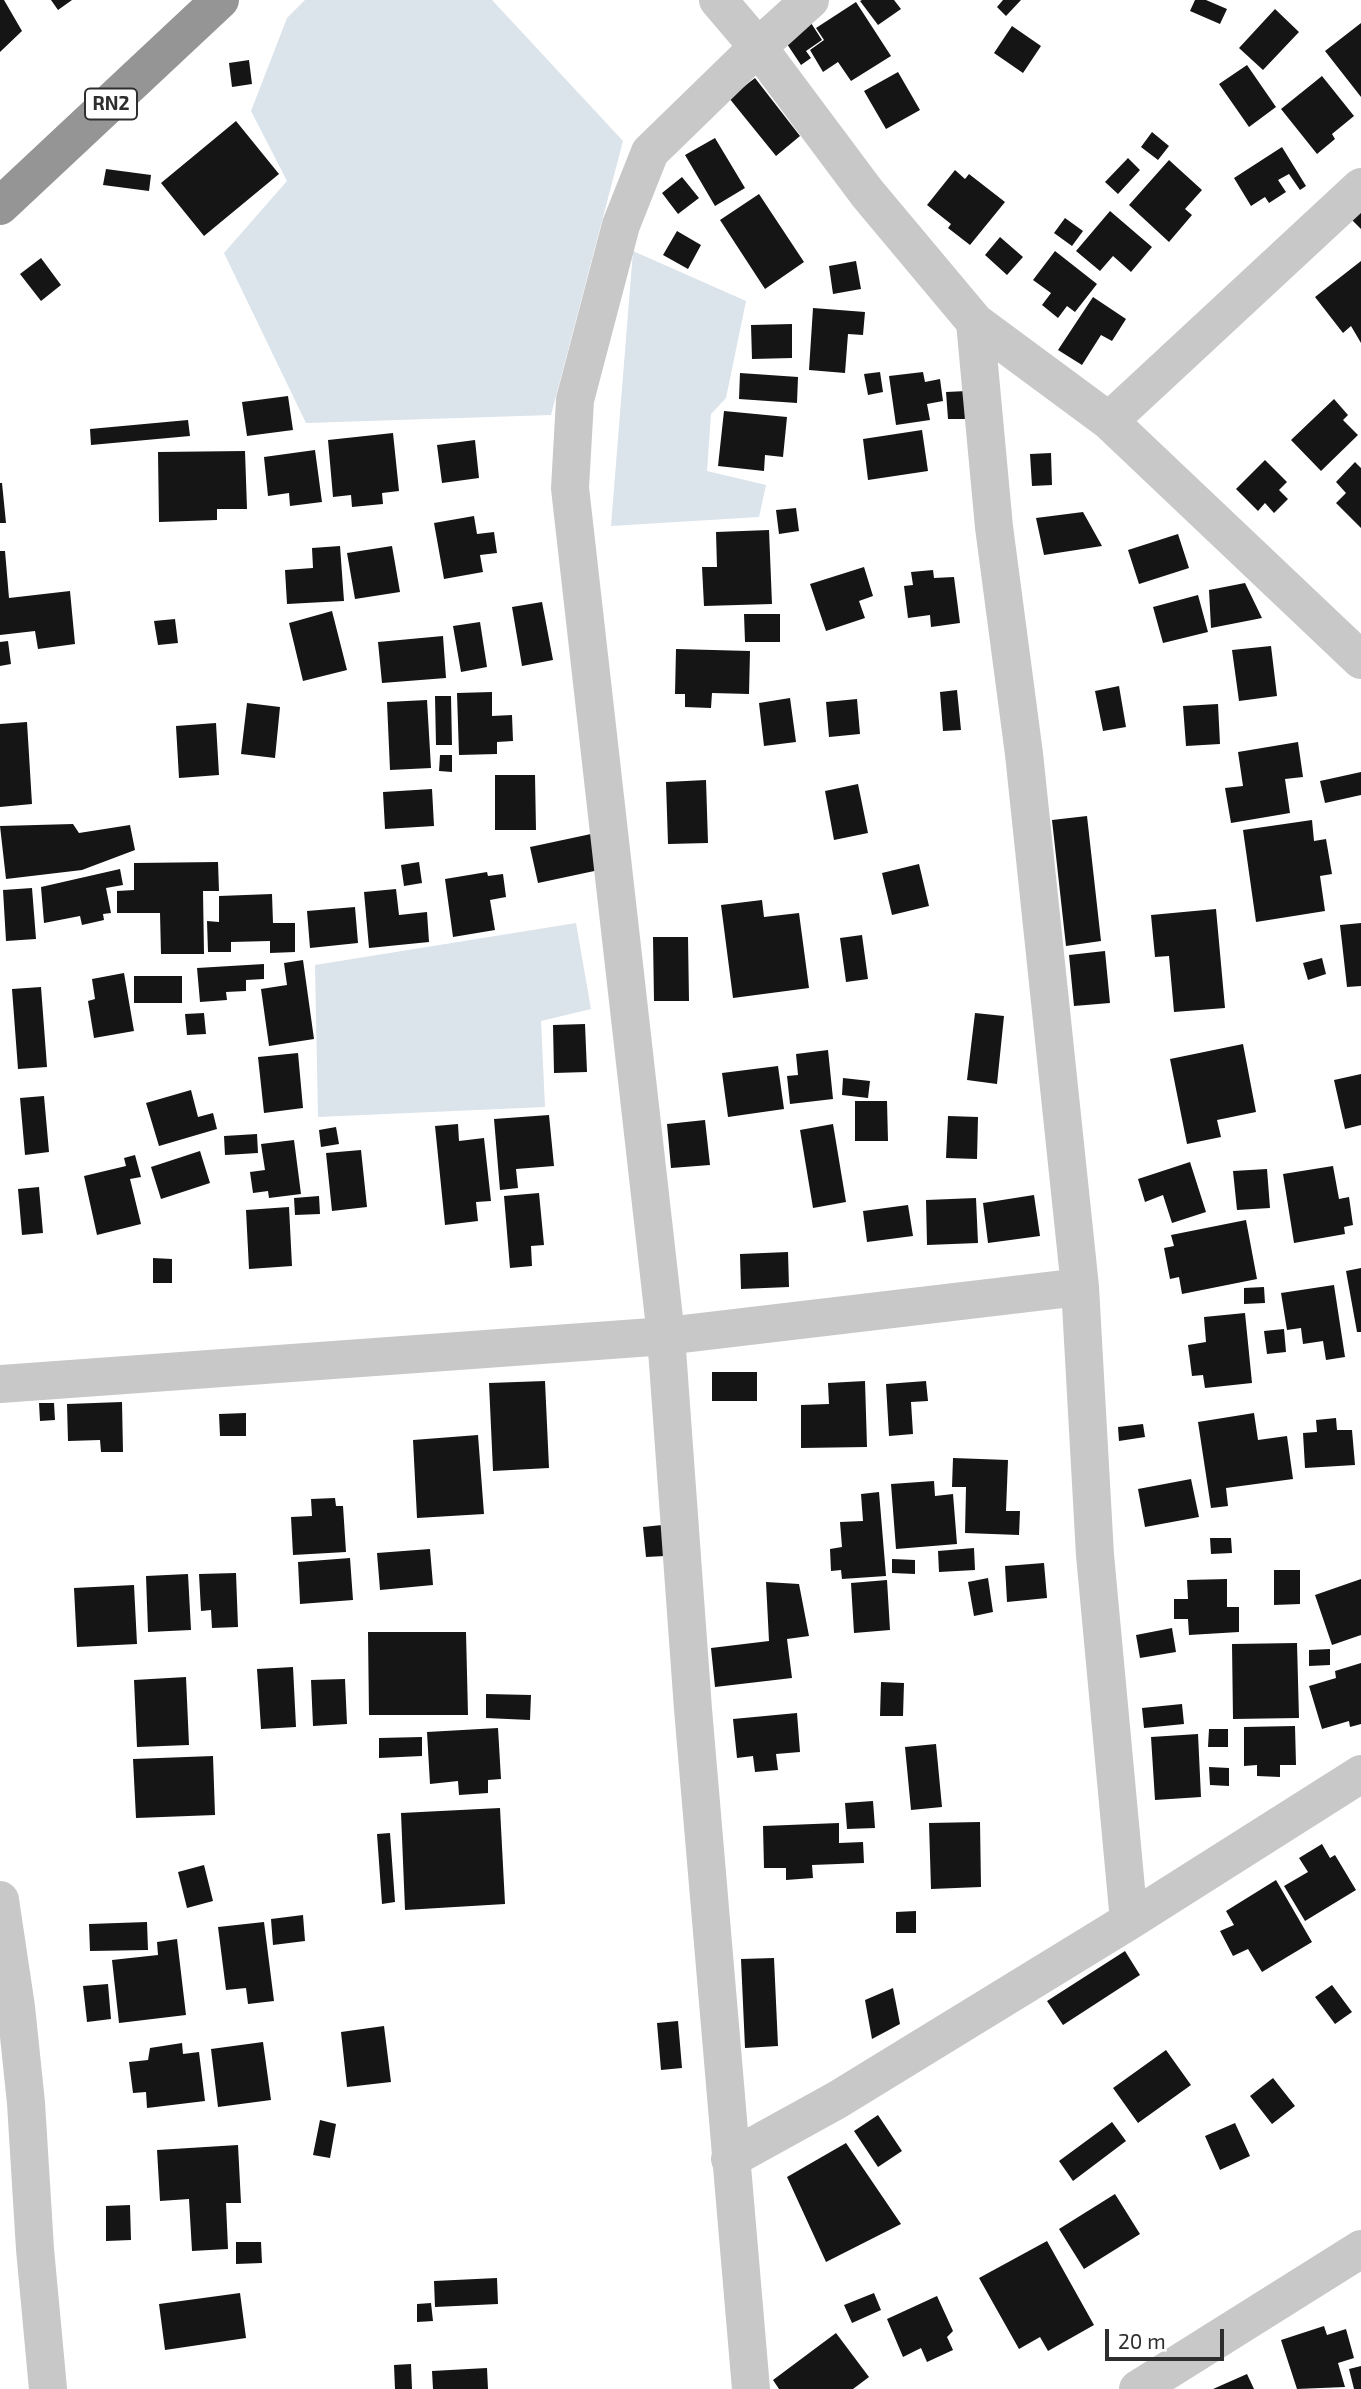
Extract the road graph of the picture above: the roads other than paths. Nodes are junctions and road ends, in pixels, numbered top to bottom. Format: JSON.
{"nodes":[{"id":1,"x":220,"y":0,"type":"edge"},
{"id":2,"x":718,"y":0,"type":"edge"},
{"id":3,"x":810,"y":0,"type":"edge"},
{"id":4,"x":758,"y":47,"type":"junction"},
{"id":5,"x":1361,"y":187,"type":"edge"},
{"id":6,"x":0,"y":206,"type":"edge"},
{"id":7,"x":975,"y":322,"type":"junction"},
{"id":8,"x":1109,"y":421,"type":"junction"},
{"id":9,"x":1361,"y":660,"type":"edge"},
{"id":10,"x":1080,"y":1287,"type":"junction"},
{"id":11,"x":666,"y":1336,"type":"junction"},
{"id":12,"x":0,"y":1384,"type":"edge"},
{"id":13,"x":1361,"y":1774,"type":"edge"},
{"id":14,"x":0,"y":1900,"type":"edge"},
{"id":15,"x":1129,"y":1921,"type":"junction"},
{"id":16,"x":730,"y":2159,"type":"junction"},
{"id":17,"x":1361,"y":2249,"type":"edge"},
{"id":18,"x":48,"y":2389,"type":"edge"},
{"id":19,"x":751,"y":2389,"type":"edge"},
{"id":20,"x":1138,"y":2389,"type":"edge"}],
"edges":[{"from":1,"to":6,"type":"highway","number":"RN2"},
{"from":2,"to":4,"type":"street"},
{"from":3,"to":4,"type":"street"},
{"from":4,"to":7,"type":"street"},
{"from":4,"to":11,"type":"street"},
{"from":5,"to":8,"type":"street"},
{"from":7,"to":8,"type":"street"},
{"from":7,"to":10,"type":"street"},
{"from":8,"to":9,"type":"street"},
{"from":10,"to":11,"type":"street"},
{"from":10,"to":15,"type":"street"},
{"from":11,"to":12,"type":"street"},
{"from":11,"to":16,"type":"street"},
{"from":13,"to":15,"type":"street"},
{"from":14,"to":18,"type":"street"},
{"from":15,"to":16,"type":"street"},
{"from":16,"to":19,"type":"street"},
{"from":17,"to":20,"type":"street"}]}
